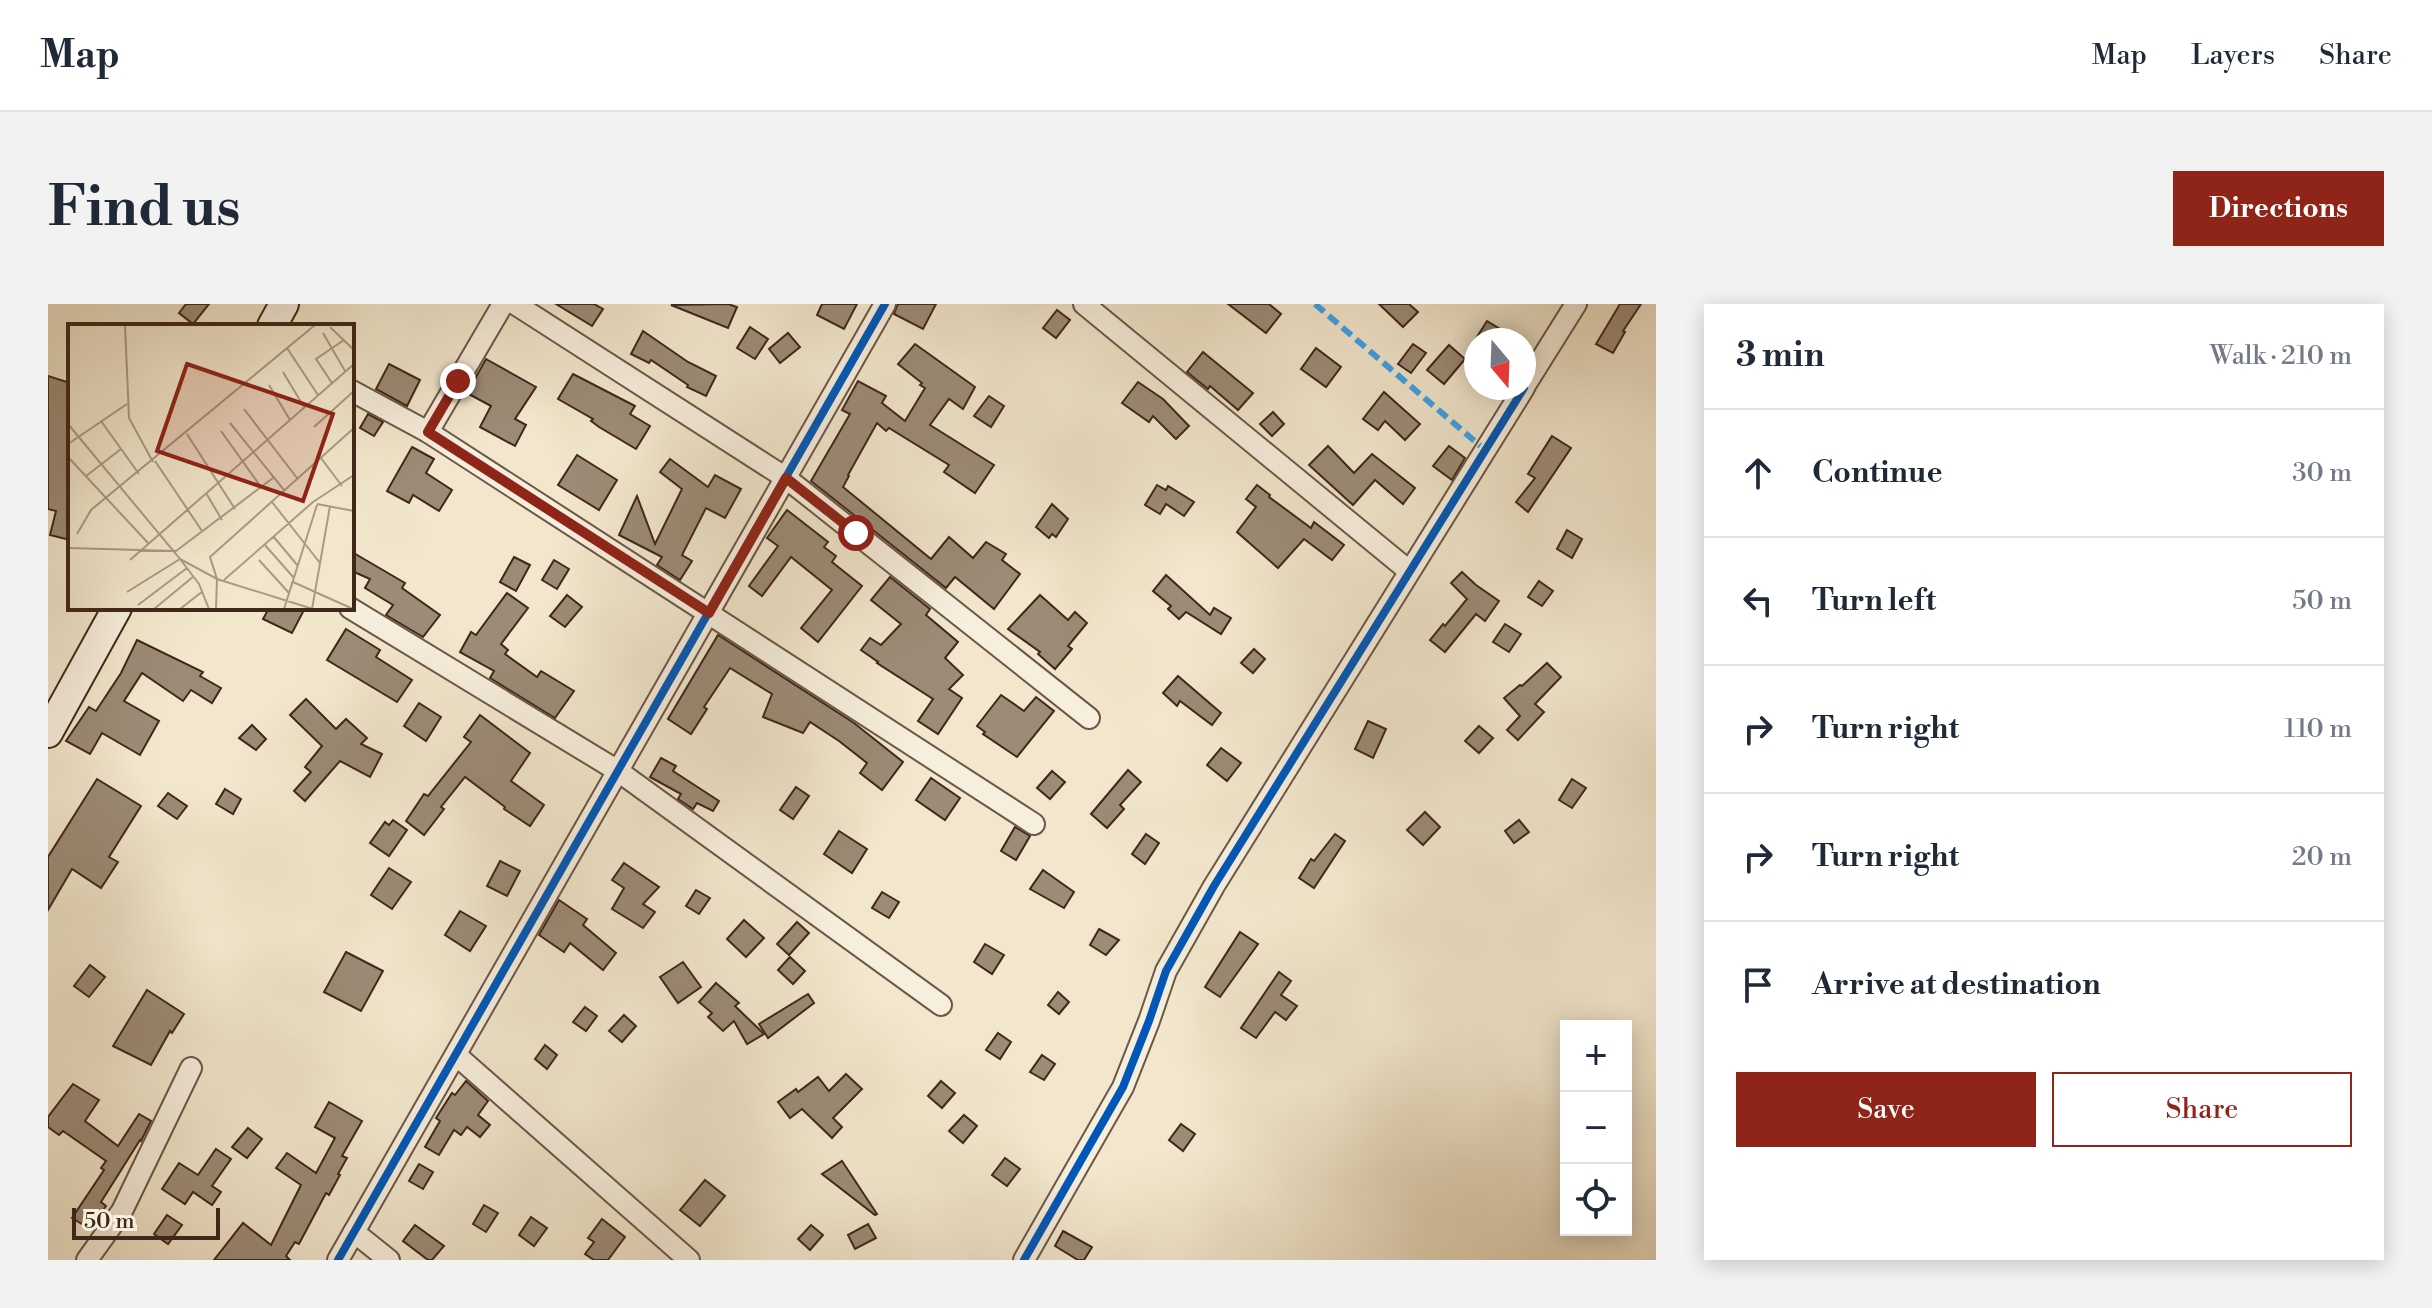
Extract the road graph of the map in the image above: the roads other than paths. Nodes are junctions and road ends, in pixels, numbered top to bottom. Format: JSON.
{"nodes":[{"id":1,"x":284,"y":304,"type":"edge"},
{"id":2,"x":503,"y":304,"type":"edge"},
{"id":3,"x":515,"y":304,"type":"edge"},
{"id":4,"x":885,"y":304,"type":"edge"},
{"id":5,"x":1084,"y":304,"type":"edge"},
{"id":6,"x":1576,"y":304,"type":"edge"},
{"id":7,"x":273,"y":324,"type":"edge"},
{"id":8,"x":1536,"y":369,"type":"edge"},
{"id":9,"x":354,"y":392,"type":"edge"},
{"id":10,"x":1516,"y":400,"type":"edge"},
{"id":11,"x":428,"y":432,"type":"junction"},
{"id":12,"x":786,"y":478,"type":"junction"},
{"id":13,"x":1409,"y":571,"type":"junction"},
{"id":14,"x":116,"y":610,"type":"edge"},
{"id":15,"x":353,"y":610,"type":"edge"},
{"id":16,"x":709,"y":613,"type":"junction"},
{"id":17,"x":1089,"y":718,"type":"dead end"},
{"id":18,"x":48,"y":733,"type":"edge"},
{"id":19,"x":618,"y":771,"type":"junction"},
{"id":20,"x":1034,"y":824,"type":"dead end"},
{"id":21,"x":941,"y":1005,"type":"dead end"},
{"id":22,"x":456,"y":1055,"type":"junction"},
{"id":23,"x":191,"y":1068,"type":"dead end"},
{"id":24,"x":354,"y":1232,"type":"junction"},
{"id":25,"x":87,"y":1260,"type":"edge"},
{"id":26,"x":338,"y":1260,"type":"edge"},
{"id":27,"x":389,"y":1260,"type":"edge"},
{"id":28,"x":689,"y":1260,"type":"edge"},
{"id":29,"x":1024,"y":1260,"type":"edge"}],
"edges":[{"from":1,"to":7,"type":"main road"},
{"from":2,"to":11,"type":"street"},
{"from":3,"to":12,"type":"street"},
{"from":4,"to":12,"type":"street"},
{"from":5,"to":13,"type":"street"},
{"from":6,"to":8,"type":"street"},
{"from":9,"to":11,"type":"street"},
{"from":10,"to":13,"type":"street"},
{"from":11,"to":16,"type":"street"},
{"from":12,"to":16,"type":"street"},
{"from":12,"to":17,"type":"street"},
{"from":13,"to":29,"type":"street"},
{"from":14,"to":18,"type":"main road"},
{"from":15,"to":19,"type":"street"},
{"from":16,"to":19,"type":"street"},
{"from":16,"to":20,"type":"street"},
{"from":19,"to":21,"type":"street"},
{"from":19,"to":22,"type":"street"},
{"from":22,"to":24,"type":"street"},
{"from":22,"to":28,"type":"street"},
{"from":23,"to":25,"type":"street"},
{"from":24,"to":26,"type":"street"},
{"from":24,"to":27,"type":"street"}]}
